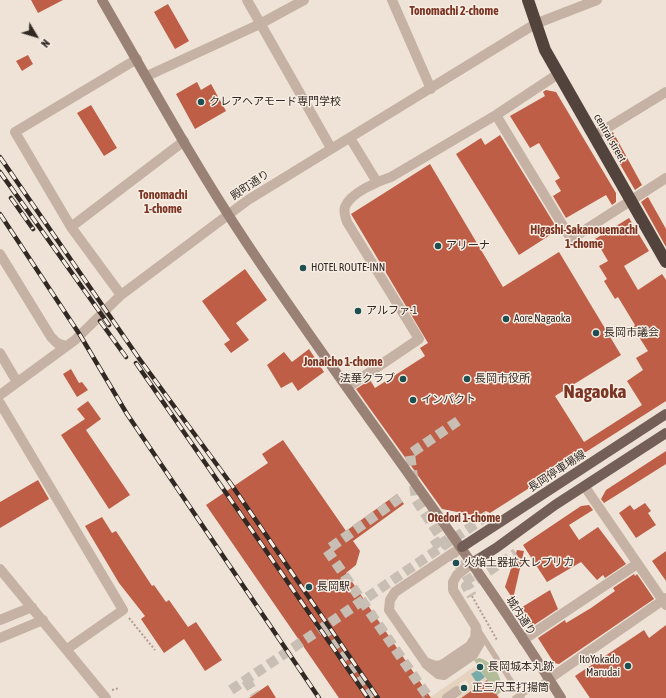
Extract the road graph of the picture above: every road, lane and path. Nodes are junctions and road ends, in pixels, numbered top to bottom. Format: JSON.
{"nodes":[{"id":1,"x":102,"y":0,"type":"edge"},
{"id":2,"x":247,"y":0,"type":"edge"},
{"id":3,"x":304,"y":0,"type":"edge"},
{"id":4,"x":392,"y":0,"type":"edge"},
{"id":5,"x":528,"y":0,"type":"edge"},
{"id":6,"x":596,"y":0,"type":"edge"},
{"id":7,"x":260,"y":24,"type":"junction"},
{"id":8,"x":535,"y":24,"type":"junction"},
{"id":9,"x":137,"y":59,"type":"junction"},
{"id":10,"x":558,"y":74,"type":"junction"},
{"id":11,"x":147,"y":76,"type":"junction"},
{"id":12,"x":431,"y":88,"type":"junction"},
{"id":13,"x":666,"y":92,"type":"edge"},
{"id":14,"x":496,"y":115,"type":"junction"},
{"id":15,"x":594,"y":136,"type":"junction"},
{"id":16,"x":350,"y":138,"type":"junction"},
{"id":17,"x":184,"y":141,"type":"junction"},
{"id":18,"x":331,"y":148,"type":"junction"},
{"id":19,"x":666,"y":178,"type":"edge"},
{"id":20,"x":377,"y":182,"type":"junction"},
{"id":21,"x":630,"y":201,"type":"junction"},
{"id":22,"x":228,"y":214,"type":"junction"},
{"id":23,"x":71,"y":227,"type":"junction"},
{"id":24,"x":0,"y":254,"type":"edge"},
{"id":25,"x":666,"y":262,"type":"edge"},
{"id":26,"x":121,"y":295,"type":"junction"},
{"id":27,"x":66,"y":346,"type":"junction"},
{"id":28,"x":0,"y":353,"type":"edge"},
{"id":29,"x":17,"y":382,"type":"junction"},
{"id":30,"x":348,"y":388,"type":"junction"},
{"id":31,"x":0,"y":395,"type":"edge"},
{"id":32,"x":0,"y":403,"type":"edge"},
{"id":33,"x":666,"y":414,"type":"edge"},
{"id":34,"x":666,"y":433,"type":"edge"},
{"id":35,"x":585,"y":487,"type":"junction"},
{"id":36,"x":462,"y":547,"type":"junction"},
{"id":37,"x":472,"y":563,"type":"junction"},
{"id":38,"x":637,"y":564,"type":"junction"},
{"id":39,"x":0,"y":569,"type":"edge"},
{"id":40,"x":472,"y":596,"type":"tunnel mouth"},
{"id":41,"x":665,"y":601,"type":"edge"},
{"id":42,"x":32,"y":607,"type":"junction"},
{"id":43,"x":124,"y":610,"type":"junction"},
{"id":44,"x":0,"y":620,"type":"edge"},
{"id":45,"x":43,"y":620,"type":"junction"},
{"id":46,"x":476,"y":628,"type":"junction"},
{"id":47,"x":0,"y":638,"type":"edge"},
{"id":48,"x":498,"y":640,"type":"dead end"},
{"id":49,"x":522,"y":640,"type":"junction"},
{"id":50,"x":67,"y":649,"type":"junction"},
{"id":51,"x":155,"y":650,"type":"dead end"},
{"id":52,"x":549,"y":679,"type":"junction"},
{"id":53,"x":111,"y":686,"type":"dead end"},
{"id":54,"x":114,"y":689,"type":"dead end"},
{"id":55,"x":427,"y":695,"type":"dead end"},
{"id":56,"x":519,"y":697,"type":"edge"},
{"id":57,"x":106,"y":698,"type":"edge"},
{"id":58,"x":423,"y":698,"type":"edge"},
{"id":59,"x":560,"y":698,"type":"edge"}],
"edges":[{"from":1,"to":9,"type":"street","name":"城内通り"},
{"from":2,"to":7,"type":"street"},
{"from":3,"to":7,"type":"street"},
{"from":4,"to":12,"type":"street"},
{"from":5,"to":8,"type":"highway","name":"central street"},
{"from":6,"to":8,"type":"street","name":"殿町通り"},
{"from":7,"to":11,"type":"street"},
{"from":7,"to":18,"type":"street"},
{"from":8,"to":10,"type":"highway","name":"central street"},
{"from":8,"to":12,"type":"street","name":"殿町通り"},
{"from":9,"to":11,"type":"street","name":"城内通り"},
{"from":9,"to":23,"type":"street"},
{"from":10,"to":14,"type":"street"},
{"from":10,"to":15,"type":"highway","name":"central street"},
{"from":11,"to":17,"type":"street","name":"城内通り"},
{"from":12,"to":16,"type":"street","name":"殿町通り"},
{"from":13,"to":15,"type":"street"},
{"from":14,"to":20,"type":"street"},
{"from":14,"to":21,"type":"street"},
{"from":15,"to":21,"type":"highway","name":"central street"},
{"from":16,"to":18,"type":"street","name":"殿町通り"},
{"from":16,"to":20,"type":"street"},
{"from":17,"to":22,"type":"street","name":"城内通り"},
{"from":17,"to":23,"type":"street"},
{"from":18,"to":22,"type":"street","name":"殿町通り"},
{"from":19,"to":21,"type":"street"},
{"from":20,"to":30,"type":"street"},
{"from":21,"to":25,"type":"highway","name":"central street"},
{"from":22,"to":26,"type":"street","name":"殿町通り"},
{"from":22,"to":30,"type":"street","name":"城内通り"},
{"from":23,"to":26,"type":"street"},
{"from":24,"to":27,"type":"street"},
{"from":26,"to":27,"type":"street","name":"殿町通り"},
{"from":27,"to":29,"type":"street","name":"殿町通り"},
{"from":28,"to":29,"type":"street"},
{"from":29,"to":31,"type":"street","name":"殿町通り"},
{"from":30,"to":36,"type":"street","name":"城内通り"},
{"from":32,"to":43,"type":"street"},
{"from":33,"to":36,"type":"main road","name":"長岡停車場線"},
{"from":34,"to":35,"type":"main road"},
{"from":35,"to":37,"type":"main road"},
{"from":35,"to":38,"type":"street"},
{"from":36,"to":37,"type":"street","name":"城内通り"},
{"from":36,"to":46,"type":"street"},
{"from":37,"to":46,"type":"street"},
{"from":37,"to":49,"type":"street","name":"城内通り"},
{"from":38,"to":41,"type":"street"},
{"from":38,"to":49,"type":"street"},
{"from":39,"to":42,"type":"street"},
{"from":40,"to":48,"type":"path"},
{"from":41,"to":52,"type":"street"},
{"from":42,"to":44,"type":"street"},
{"from":42,"to":45,"type":"street"},
{"from":43,"to":50,"type":"street"},
{"from":43,"to":51,"type":"path"},
{"from":45,"to":47,"type":"street"},
{"from":45,"to":50,"type":"street"},
{"from":46,"to":56,"type":"lane"},
{"from":49,"to":52,"type":"street","name":"城内通り"},
{"from":50,"to":57,"type":"street"},
{"from":52,"to":56,"type":"lane"},
{"from":52,"to":59,"type":"street","name":"城内通り"},
{"from":53,"to":54,"type":"path"},
{"from":55,"to":58,"type":"path"}]}
